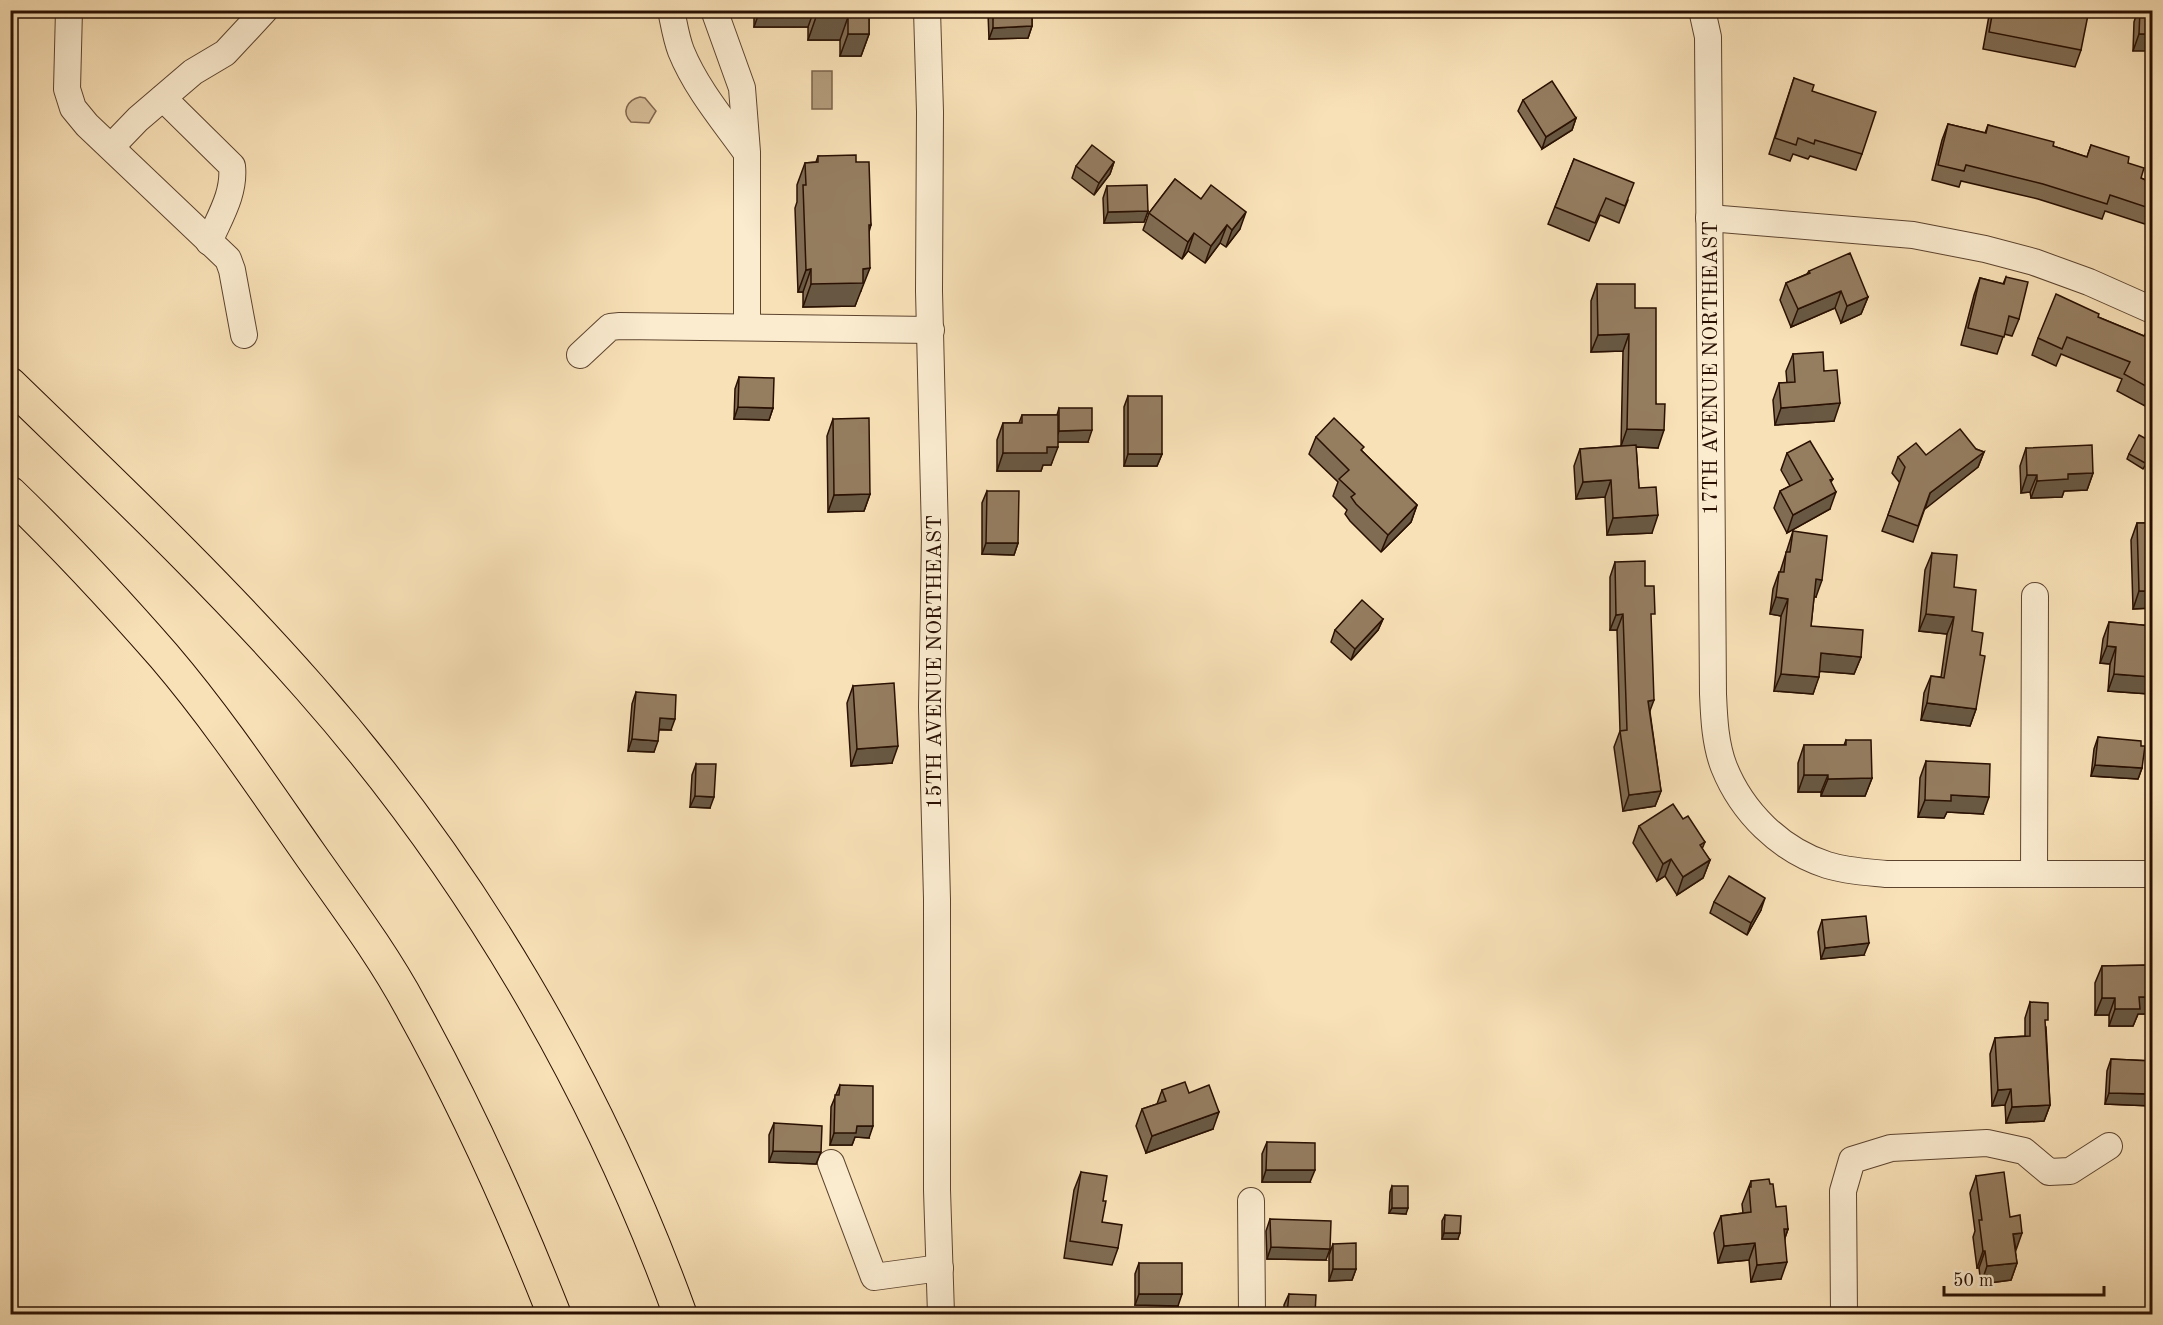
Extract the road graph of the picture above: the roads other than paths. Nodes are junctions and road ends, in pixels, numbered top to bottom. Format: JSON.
{"nodes":[{"id":1,"x":69,"y":10,"type":"edge"},
{"id":2,"x":265,"y":10,"type":"edge"},
{"id":3,"x":671,"y":10,"type":"edge"},
{"id":4,"x":714,"y":10,"type":"edge"},
{"id":5,"x":927,"y":10,"type":"edge"},
{"id":6,"x":1702,"y":10,"type":"edge"},
{"id":7,"x":163,"y":98,"type":"junction"},
{"id":8,"x":111,"y":147,"type":"junction"},
{"id":9,"x":747,"y":152,"type":"junction"},
{"id":10,"x":1709,"y":218,"type":"junction"},
{"id":11,"x":209,"y":242,"type":"junction"},
{"id":12,"x":2152,"y":310,"type":"edge"},
{"id":13,"x":747,"y":327,"type":"junction"},
{"id":14,"x":931,"y":330,"type":"junction"},
{"id":15,"x":244,"y":335,"type":"dead end"},
{"id":16,"x":580,"y":354,"type":"dead end"},
{"id":17,"x":10,"y":384,"type":"edge"},
{"id":18,"x":10,"y":493,"type":"edge"},
{"id":19,"x":2035,"y":596,"type":"dead end"},
{"id":20,"x":2034,"y":874,"type":"junction"},
{"id":21,"x":2152,"y":874,"type":"edge"},
{"id":22,"x":2109,"y":1146,"type":"dead end"},
{"id":23,"x":831,"y":1163,"type":"dead end"},
{"id":24,"x":1251,"y":1201,"type":"dead end"},
{"id":25,"x":940,"y":1268,"type":"junction"},
{"id":26,"x":555,"y":1314,"type":"edge"},
{"id":27,"x":680,"y":1314,"type":"edge"},
{"id":28,"x":941,"y":1314,"type":"edge"},
{"id":29,"x":1252,"y":1314,"type":"edge"},
{"id":30,"x":1844,"y":1314,"type":"edge"}],
"edges":[{"from":1,"to":8,"type":"street"},
{"from":2,"to":7,"type":"street"},
{"from":3,"to":9,"type":"street"},
{"from":4,"to":9,"type":"street"},
{"from":5,"to":14,"type":"street","name":"15TH AVENUE NORTHEAST"},
{"from":6,"to":10,"type":"street","name":"17TH AVENUE NORTHEAST"},
{"from":7,"to":8,"type":"street"},
{"from":7,"to":11,"type":"street"},
{"from":8,"to":11,"type":"street"},
{"from":9,"to":13,"type":"street"},
{"from":10,"to":12,"type":"street"},
{"from":10,"to":20,"type":"street","name":"17TH AVENUE NORTHEAST"},
{"from":11,"to":15,"type":"street"},
{"from":13,"to":14,"type":"street"},
{"from":13,"to":16,"type":"street"},
{"from":14,"to":25,"type":"street","name":"15TH AVENUE NORTHEAST"},
{"from":17,"to":27,"type":"highway"},
{"from":18,"to":26,"type":"highway"},
{"from":19,"to":20,"type":"street"},
{"from":20,"to":21,"type":"street","name":"17TH AVENUE NORTHEAST"},
{"from":22,"to":30,"type":"street"},
{"from":23,"to":25,"type":"street"},
{"from":24,"to":29,"type":"street"},
{"from":25,"to":28,"type":"street","name":"15TH AVENUE NORTHEAST"}]}
